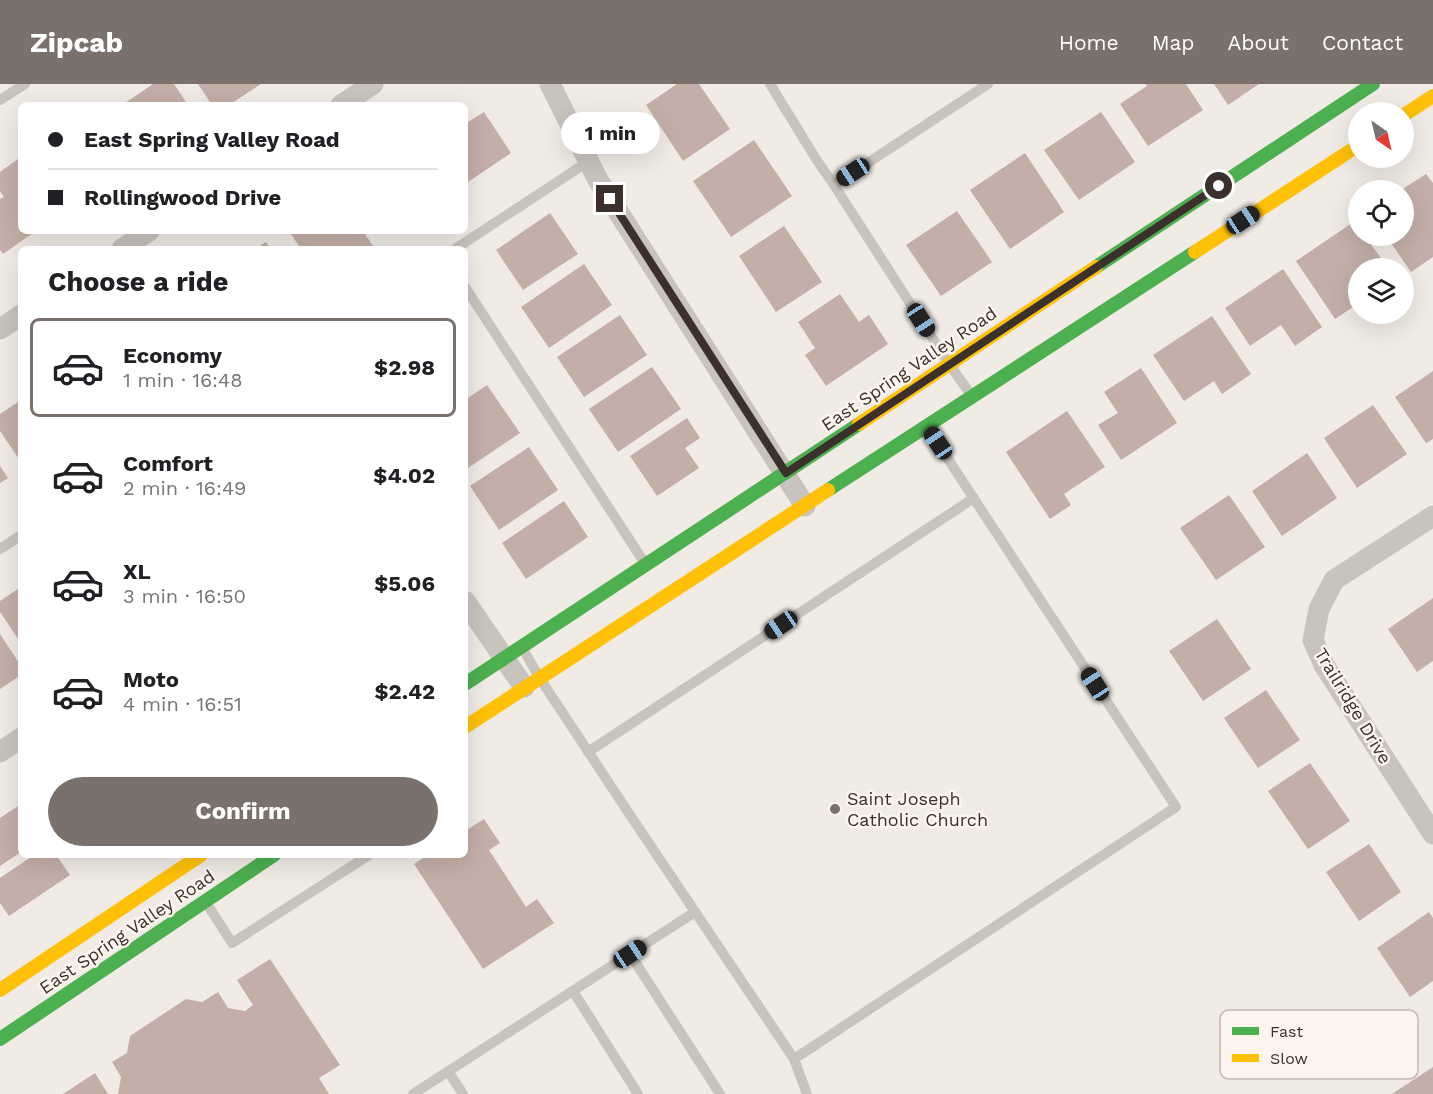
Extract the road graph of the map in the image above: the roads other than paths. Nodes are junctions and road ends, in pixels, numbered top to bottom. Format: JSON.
{"nodes":[{"id":1,"x":25,"y":84,"type":"edge"},
{"id":2,"x":373,"y":84,"type":"edge"},
{"id":3,"x":550,"y":84,"type":"edge"},
{"id":4,"x":770,"y":84,"type":"edge"},
{"id":5,"x":988,"y":84,"type":"edge"},
{"id":6,"x":1373,"y":84,"type":"edge"},
{"id":7,"x":1433,"y":96,"type":"edge"},
{"id":8,"x":0,"y":100,"type":"edge"},
{"id":9,"x":346,"y":102,"type":"edge"},
{"id":10,"x":1414,"y":108,"type":"edge"},
{"id":11,"x":1348,"y":152,"type":"edge"},
{"id":12,"x":589,"y":161,"type":"junction"},
{"id":13,"x":834,"y":185,"type":"junction"},
{"id":14,"x":144,"y":234,"type":"edge"},
{"id":15,"x":126,"y":246,"type":"edge"},
{"id":16,"x":460,"y":246,"type":"edge"},
{"id":17,"x":468,"y":292,"type":"edge"},
{"id":18,"x":18,"y":317,"type":"edge"},
{"id":19,"x":0,"y":329,"type":"edge"},
{"id":20,"x":949,"y":364,"type":"junction"},
{"id":21,"x":972,"y":397,"type":"junction"},
{"id":22,"x":927,"y":427,"type":"junction"},
{"id":23,"x":786,"y":473,"type":"junction"},
{"id":24,"x":974,"y":498,"type":"junction"},
{"id":25,"x":806,"y":506,"type":"junction"},
{"id":26,"x":1433,"y":516,"type":"edge"},
{"id":27,"x":18,"y":537,"type":"edge"},
{"id":28,"x":0,"y":549,"type":"edge"},
{"id":29,"x":646,"y":565,"type":"junction"},
{"id":30,"x":468,"y":604,"type":"edge"},
{"id":31,"x":513,"y":653,"type":"junction"},
{"id":32,"x":468,"y":682,"type":"edge"},
{"id":33,"x":532,"y":682,"type":"junction"},
{"id":34,"x":468,"y":725,"type":"edge"},
{"id":35,"x":18,"y":740,"type":"edge"},
{"id":36,"x":0,"y":752,"type":"edge"},
{"id":37,"x":588,"y":752,"type":"junction"},
{"id":38,"x":1433,"y":834,"type":"edge"},
{"id":39,"x":197,"y":858,"type":"edge"},
{"id":40,"x":270,"y":858,"type":"edge"},
{"id":41,"x":364,"y":858,"type":"edge"},
{"id":42,"x":205,"y":901,"type":"junction"},
{"id":43,"x":695,"y":912,"type":"junction"},
{"id":44,"x":630,"y":954,"type":"junction"},
{"id":45,"x":0,"y":990,"type":"edge"},
{"id":46,"x":573,"y":991,"type":"junction"},
{"id":47,"x":0,"y":1038,"type":"edge"},
{"id":48,"x":794,"y":1059,"type":"junction"},
{"id":49,"x":448,"y":1071,"type":"junction"},
{"id":50,"x":413,"y":1094,"type":"edge"},
{"id":51,"x":463,"y":1094,"type":"edge"},
{"id":52,"x":638,"y":1094,"type":"edge"},
{"id":53,"x":720,"y":1094,"type":"edge"},
{"id":54,"x":807,"y":1094,"type":"edge"}],
"edges":[{"from":1,"to":8,"type":"lane"},
{"from":2,"to":9,"type":"street"},
{"from":3,"to":12,"type":"street"},
{"from":4,"to":13,"type":"lane"},
{"from":5,"to":13,"type":"lane"},
{"from":6,"to":20,"type":"street","name":"East Spring Valley Road"},
{"from":7,"to":10,"type":"street"},
{"from":11,"to":21,"type":"street"},
{"from":12,"to":16,"type":"lane"},
{"from":12,"to":23,"type":"street"},
{"from":13,"to":20,"type":"lane"},
{"from":14,"to":15,"type":"street"},
{"from":17,"to":29,"type":"lane"},
{"from":18,"to":19,"type":"street"},
{"from":20,"to":21,"type":"lane"},
{"from":20,"to":23,"type":"street","name":"East Spring Valley Road"},
{"from":21,"to":22,"type":"street"},
{"from":22,"to":24,"type":"lane"},
{"from":22,"to":25,"type":"street"},
{"from":23,"to":25,"type":"street"},
{"from":23,"to":29,"type":"street","name":"East Spring Valley Road"},
{"from":24,"to":37,"type":"lane"},
{"from":24,"to":48,"type":"lane"},
{"from":25,"to":33,"type":"street"},
{"from":26,"to":38,"type":"street","name":"Trailridge Drive"},
{"from":27,"to":28,"type":"lane"},
{"from":29,"to":31,"type":"street","name":"East Spring Valley Road"},
{"from":30,"to":31,"type":"street"},
{"from":31,"to":32,"type":"street","name":"East Spring Valley Road"},
{"from":31,"to":33,"type":"street"},
{"from":33,"to":34,"type":"street"},
{"from":33,"to":37,"type":"lane"},
{"from":35,"to":36,"type":"street"},
{"from":37,"to":43,"type":"lane"},
{"from":39,"to":45,"type":"street","name":"East Spring Valley Road"},
{"from":40,"to":42,"type":"street","name":"East Spring Valley Road"},
{"from":41,"to":42,"type":"lane"},
{"from":42,"to":47,"type":"street","name":"East Spring Valley Road"},
{"from":43,"to":44,"type":"lane"},
{"from":43,"to":48,"type":"lane"},
{"from":44,"to":46,"type":"lane"},
{"from":44,"to":53,"type":"lane"},
{"from":46,"to":49,"type":"lane"},
{"from":46,"to":52,"type":"lane"},
{"from":48,"to":54,"type":"lane"},
{"from":49,"to":50,"type":"lane"},
{"from":49,"to":51,"type":"lane"}]}
